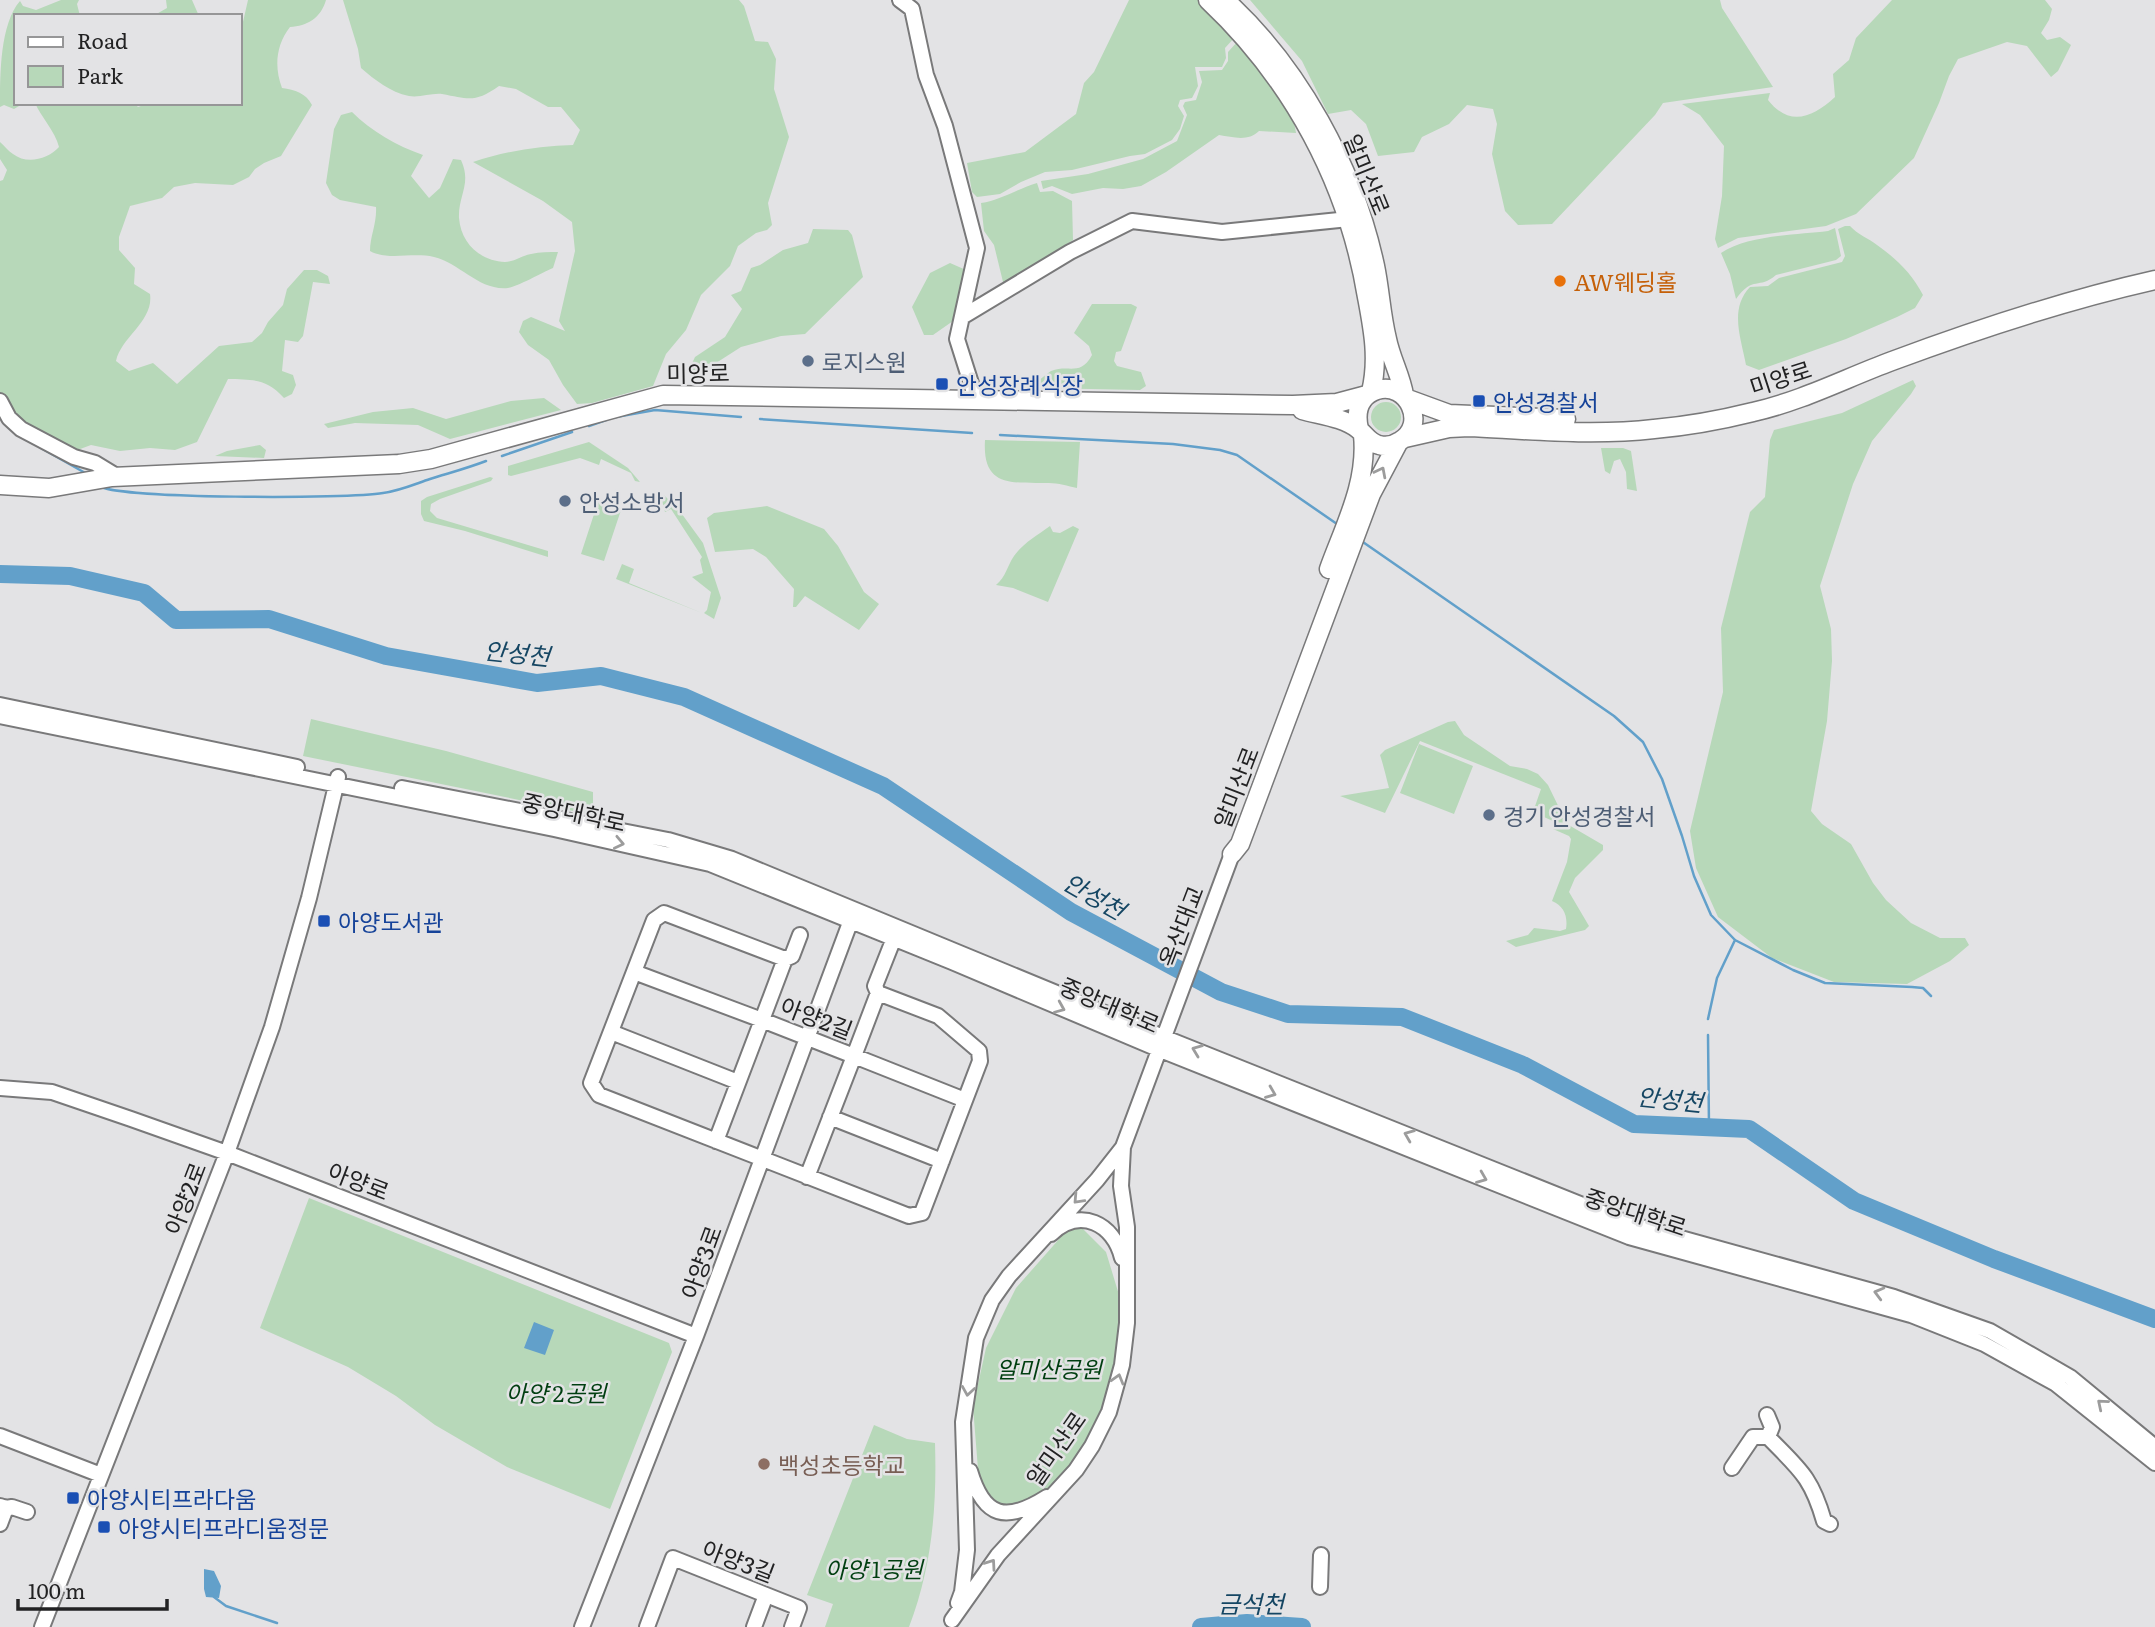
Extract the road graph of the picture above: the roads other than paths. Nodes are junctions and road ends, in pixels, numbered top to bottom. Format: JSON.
{"nodes":[{"id":1,"x":900,"y":0,"type":"edge"},
{"id":2,"x":1208,"y":0,"type":"edge"},
{"id":3,"x":1225,"y":0,"type":"edge"},
{"id":4,"x":1349,"y":219,"type":"junction"},
{"id":5,"x":2155,"y":269,"type":"edge"},
{"id":6,"x":2155,"y":279,"type":"edge"},
{"id":7,"x":962,"y":317,"type":"junction"},
{"id":8,"x":1369,"y":394,"type":"junction"},
{"id":9,"x":1406,"y":397,"type":"junction"},
{"id":10,"x":976,"y":398,"type":"junction"},
{"id":11,"x":0,"y":401,"type":"edge"},
{"id":12,"x":1293,"y":405,"type":"junction"},
{"id":13,"x":1361,"y":432,"type":"junction"},
{"id":14,"x":1402,"y":440,"type":"junction"},
{"id":15,"x":115,"y":477,"type":"junction"},
{"id":16,"x":0,"y":485,"type":"edge"},
{"id":17,"x":0,"y":705,"type":"edge"},
{"id":18,"x":0,"y":716,"type":"edge"},
{"id":19,"x":337,"y":780,"type":"junction"},
{"id":20,"x":1232,"y":854,"type":"junction"},
{"id":21,"x":853,"y":915,"type":"junction"},
{"id":22,"x":800,"y":935,"type":"dead end"},
{"id":23,"x":894,"y":938,"type":"junction"},
{"id":24,"x":785,"y":959,"type":"junction"},
{"id":25,"x":634,"y":972,"type":"junction"},
{"id":26,"x":878,"y":993,"type":"junction"},
{"id":27,"x":1171,"y":1013,"type":"joint"},
{"id":28,"x":762,"y":1020,"type":"junction"},
{"id":29,"x":611,"y":1032,"type":"junction"},
{"id":30,"x":807,"y":1038,"type":"junction"},
{"id":31,"x":1161,"y":1043,"type":"junction"},
{"id":32,"x":854,"y":1056,"type":"junction"},
{"id":33,"x":738,"y":1082,"type":"junction"},
{"id":34,"x":0,"y":1088,"type":"edge"},
{"id":35,"x":965,"y":1100,"type":"junction"},
{"id":36,"x":830,"y":1117,"type":"junction"},
{"id":37,"x":716,"y":1141,"type":"junction"},
{"id":38,"x":1123,"y":1147,"type":"junction"},
{"id":39,"x":226,"y":1153,"type":"junction"},
{"id":40,"x":762,"y":1159,"type":"junction"},
{"id":41,"x":942,"y":1161,"type":"junction"},
{"id":42,"x":807,"y":1177,"type":"junction"},
{"id":43,"x":1021,"y":1262,"type":"junction"},
{"id":44,"x":1127,"y":1298,"type":"junction"},
{"id":45,"x":696,"y":1336,"type":"junction"},
{"id":46,"x":1766,"y":1415,"type":"dead end"},
{"id":47,"x":0,"y":1436,"type":"edge"},
{"id":48,"x":1768,"y":1437,"type":"junction"},
{"id":49,"x":2155,"y":1447,"type":"edge"},
{"id":50,"x":964,"y":1452,"type":"junction"},
{"id":51,"x":2155,"y":1463,"type":"edge"},
{"id":52,"x":1732,"y":1468,"type":"dead end"},
{"id":53,"x":101,"y":1475,"type":"junction"},
{"id":54,"x":1060,"y":1489,"type":"junction"},
{"id":55,"x":3,"y":1507,"type":"edge"},
{"id":56,"x":27,"y":1512,"type":"dead end"},
{"id":57,"x":0,"y":1524,"type":"edge"},
{"id":58,"x":1829,"y":1524,"type":"dead end"},
{"id":59,"x":1321,"y":1555,"type":"dead end"},
{"id":60,"x":1320,"y":1587,"type":"dead end"},
{"id":61,"x":766,"y":1595,"type":"junction"},
{"id":62,"x":951,"y":1623,"type":"edge"},
{"id":63,"x":650,"y":1626,"type":"edge"},
{"id":64,"x":41,"y":1627,"type":"edge"},
{"id":65,"x":582,"y":1627,"type":"edge"},
{"id":66,"x":754,"y":1627,"type":"edge"},
{"id":67,"x":792,"y":1627,"type":"edge"}],
"edges":[{"from":1,"to":7,"type":"street"},
{"from":2,"to":4,"type":"main road","name":"알미산로"},
{"from":3,"to":9,"type":"main road","name":"알미산로"},
{"from":4,"to":7,"type":"street"},
{"from":4,"to":8,"type":"main road","name":"알미산로"},
{"from":5,"to":9,"type":"main road","name":"미양로"},
{"from":6,"to":14,"type":"main road","name":"미양로"},
{"from":7,"to":10,"type":"street"},
{"from":8,"to":9,"type":"main road"},
{"from":8,"to":12,"type":"main road","name":"미양로"},
{"from":8,"to":13,"type":"main road"},
{"from":9,"to":14,"type":"main road"},
{"from":10,"to":12,"type":"main road","name":"미양로"},
{"from":10,"to":15,"type":"main road","name":"미양로"},
{"from":11,"to":15,"type":"street"},
{"from":12,"to":13,"type":"main road","name":"미양로"},
{"from":13,"to":14,"type":"main road"},
{"from":13,"to":20,"type":"main road","name":"알미산로"},
{"from":20,"to":14,"type":"main road","name":"알미산로","one_way":true},
{"from":15,"to":16,"type":"main road","name":"미양로"},
{"from":17,"to":19,"type":"street","name":"중앙대학로"},
{"from":18,"to":19,"type":"street","name":"중앙대학로"},
{"from":19,"to":21,"type":"street","name":"중앙대학로"},
{"from":19,"to":39,"type":"street","name":"아양2로"},
{"from":20,"to":27,"type":"street","name":"옥산대교"},
{"from":21,"to":23,"type":"street","name":"중앙대학로"},
{"from":21,"to":30,"type":"street","name":"아양3로"},
{"from":21,"to":31,"type":"street","name":"중앙대학로"},
{"from":22,"to":24,"type":"street"},
{"from":23,"to":26,"type":"street"},
{"from":23,"to":31,"type":"street","name":"중앙대학로","one_way":true},
{"from":24,"to":25,"type":"street","name":"아양2길"},
{"from":24,"to":28,"type":"street","name":"아양2길"},
{"from":25,"to":28,"type":"street"},
{"from":25,"to":29,"type":"street","name":"아양2길"},
{"from":26,"to":32,"type":"street","name":"아양2길"},
{"from":26,"to":35,"type":"street","name":"아양2길"},
{"from":27,"to":31,"type":"street","name":"알미산로"},
{"from":28,"to":30,"type":"street","name":"아양2길"},
{"from":28,"to":33,"type":"street"},
{"from":29,"to":33,"type":"street"},
{"from":29,"to":37,"type":"street","name":"아양2길"},
{"from":30,"to":32,"type":"street","name":"아양2길"},
{"from":30,"to":40,"type":"street","name":"아양3로"},
{"from":31,"to":38,"type":"street","name":"알미산로"},
{"from":49,"to":31,"type":"street","name":"중앙대학로","one_way":true},
{"from":31,"to":51,"type":"street","name":"중앙대학로","one_way":true},
{"from":32,"to":35,"type":"street"},
{"from":32,"to":36,"type":"street"},
{"from":33,"to":37,"type":"street"},
{"from":34,"to":39,"type":"street","name":"아양로"},
{"from":35,"to":41,"type":"street","name":"아양2길"},
{"from":36,"to":41,"type":"street"},
{"from":36,"to":42,"type":"street"},
{"from":37,"to":40,"type":"street","name":"아양2길"},
{"from":38,"to":43,"type":"street","name":"알미산로","one_way":true},
{"from":38,"to":44,"type":"street","name":"알미산로"},
{"from":39,"to":45,"type":"street","name":"아양로"},
{"from":39,"to":53,"type":"street","name":"아양2로"},
{"from":40,"to":42,"type":"street","name":"아양2길"},
{"from":40,"to":45,"type":"street","name":"아양3로"},
{"from":41,"to":42,"type":"street","name":"아양2길"},
{"from":43,"to":44,"type":"street"},
{"from":43,"to":50,"type":"street","name":"알미산로","one_way":true},
{"from":54,"to":44,"type":"street","name":"알미산로","one_way":true},
{"from":45,"to":65,"type":"street","name":"아양3로"},
{"from":46,"to":48,"type":"street"},
{"from":47,"to":53,"type":"street"},
{"from":48,"to":52,"type":"street"},
{"from":48,"to":58,"type":"street"},
{"from":50,"to":54,"type":"street"},
{"from":50,"to":62,"type":"street","name":"알미산로"},
{"from":53,"to":64,"type":"street","name":"아양2로"},
{"from":62,"to":54,"type":"street","name":"알미산로","one_way":true},
{"from":55,"to":56,"type":"street"},
{"from":55,"to":57,"type":"street"},
{"from":59,"to":60,"type":"street"},
{"from":61,"to":63,"type":"street","name":"아양3길"},
{"from":61,"to":66,"type":"street"},
{"from":61,"to":67,"type":"street","name":"아양3길"}]}
